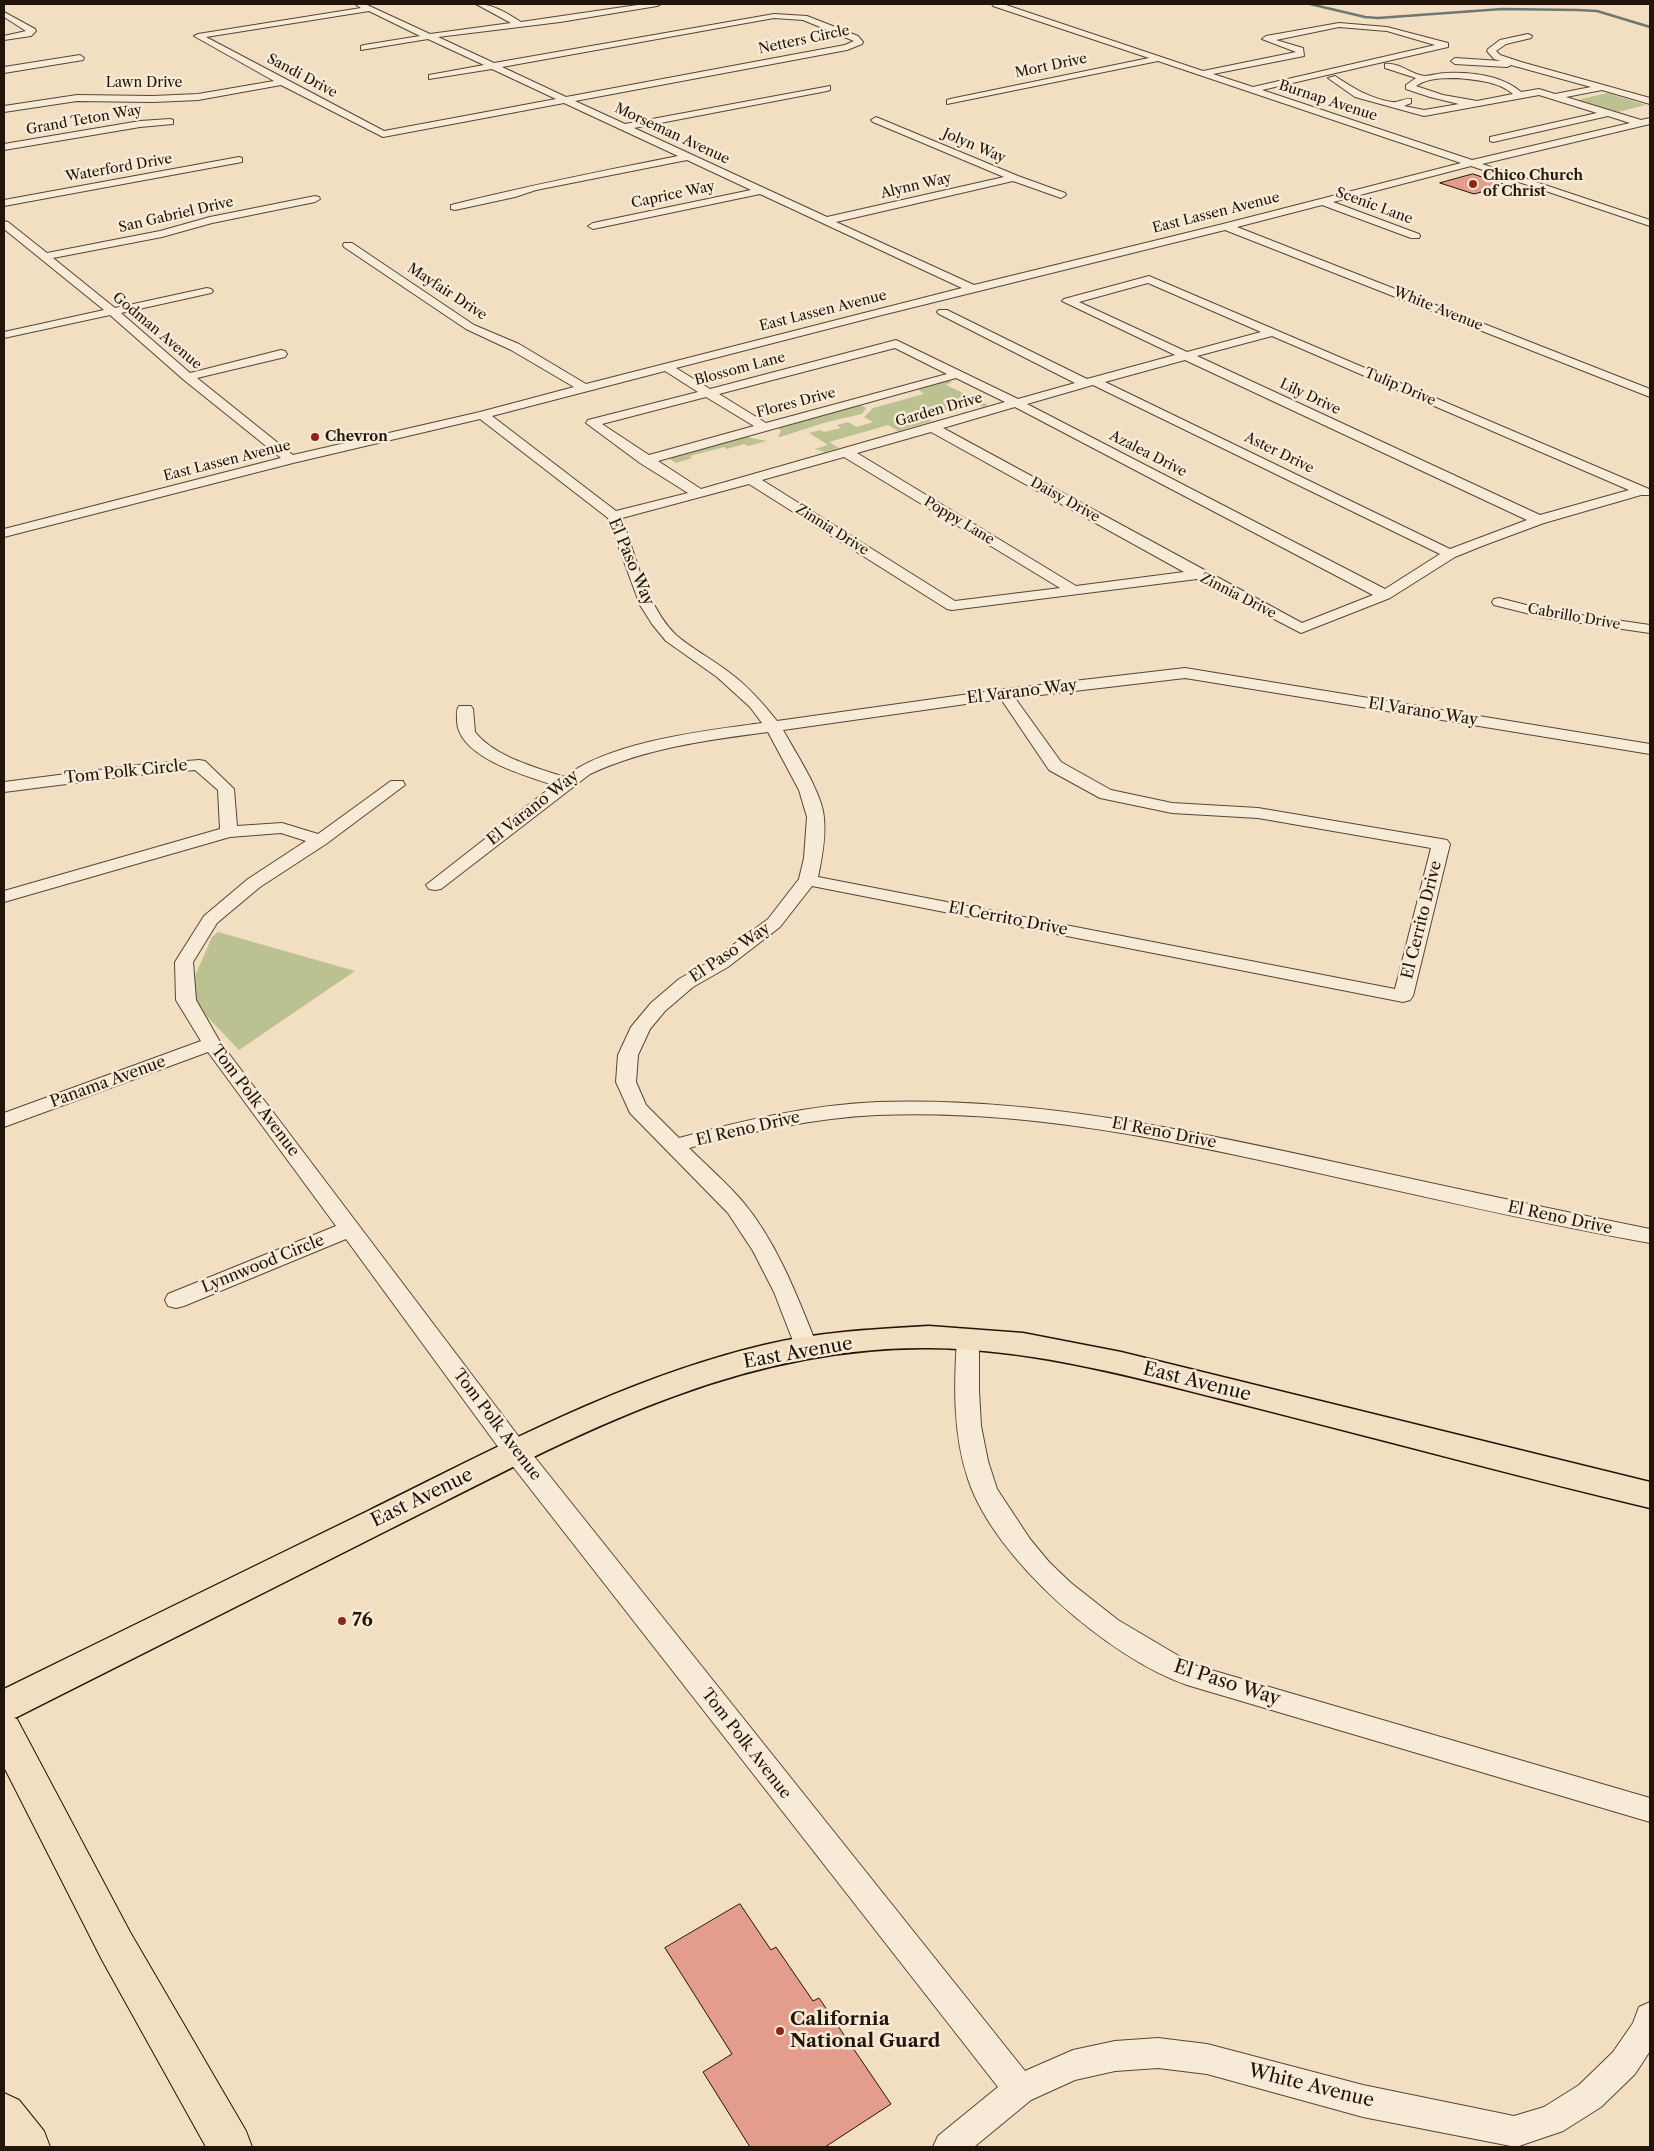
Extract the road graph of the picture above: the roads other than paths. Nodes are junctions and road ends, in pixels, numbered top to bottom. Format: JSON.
{"nodes":[{"id":1,"x":359,"y":4,"type":"edge"},
{"id":2,"x":480,"y":4,"type":"edge"},
{"id":3,"x":609,"y":4,"type":"edge"},
{"id":4,"x":657,"y":4,"type":"edge"},
{"id":5,"x":996,"y":4,"type":"edge"},
{"id":6,"x":370,"y":9,"type":"junction"},
{"id":7,"x":623,"y":10,"type":"junction"},
{"id":8,"x":4,"y":14,"type":"edge"},
{"id":9,"x":518,"y":24,"type":"junction"},
{"id":10,"x":1528,"y":36,"type":"dead end"},
{"id":11,"x":431,"y":37,"type":"junction"},
{"id":12,"x":4,"y":38,"type":"edge"},
{"id":13,"x":364,"y":48,"type":"dead end"},
{"id":14,"x":80,"y":58,"type":"dead end"},
{"id":15,"x":1158,"y":58,"type":"junction"},
{"id":16,"x":1455,"y":61,"type":"dead end"},
{"id":17,"x":1518,"y":64,"type":"junction"},
{"id":18,"x":1388,"y":66,"type":"dead end"},
{"id":19,"x":496,"y":67,"type":"junction"},
{"id":20,"x":4,"y":70,"type":"edge"},
{"id":21,"x":1203,"y":73,"type":"junction"},
{"id":22,"x":432,"y":77,"type":"dead end"},
{"id":23,"x":1332,"y":78,"type":"dead end"},
{"id":24,"x":1427,"y":79,"type":"junction"},
{"id":25,"x":283,"y":82,"type":"junction"},
{"id":26,"x":827,"y":88,"type":"dead end"},
{"id":27,"x":1602,"y":88,"type":"junction"},
{"id":28,"x":1252,"y":90,"type":"junction"},
{"id":29,"x":1539,"y":92,"type":"junction"},
{"id":30,"x":1519,"y":95,"type":"junction"},
{"id":31,"x":1555,"y":97,"type":"junction"},
{"id":32,"x":564,"y":99,"type":"junction"},
{"id":33,"x":1408,"y":101,"type":"dead end"},
{"id":34,"x":1650,"y":101,"type":"edge"},
{"id":35,"x":950,"y":102,"type":"dead end"},
{"id":36,"x":1475,"y":103,"type":"junction"},
{"id":37,"x":1395,"y":106,"type":"junction"},
{"id":38,"x":4,"y":110,"type":"edge"},
{"id":39,"x":1607,"y":113,"type":"junction"},
{"id":40,"x":876,"y":120,"type":"dead end"},
{"id":41,"x":1650,"y":121,"type":"edge"},
{"id":42,"x":170,"y":122,"type":"dead end"},
{"id":43,"x":1640,"y":123,"type":"junction"},
{"id":44,"x":625,"y":127,"type":"junction"},
{"id":45,"x":1493,"y":139,"type":"dead end"},
{"id":46,"x":4,"y":148,"type":"edge"},
{"id":47,"x":687,"y":157,"type":"junction"},
{"id":48,"x":239,"y":160,"type":"dead end"},
{"id":49,"x":1472,"y":163,"type":"junction"},
{"id":50,"x":1014,"y":178,"type":"junction"},
{"id":51,"x":760,"y":191,"type":"junction"},
{"id":52,"x":1061,"y":195,"type":"dead end"},
{"id":53,"x":315,"y":199,"type":"dead end"},
{"id":54,"x":1323,"y":202,"type":"junction"},
{"id":55,"x":4,"y":203,"type":"edge"},
{"id":56,"x":455,"y":207,"type":"dead end"},
{"id":57,"x":825,"y":221,"type":"junction"},
{"id":58,"x":1650,"y":223,"type":"edge"},
{"id":59,"x":4,"y":224,"type":"edge"},
{"id":60,"x":593,"y":226,"type":"dead end"},
{"id":61,"x":1226,"y":227,"type":"junction"},
{"id":62,"x":1415,"y":236,"type":"dead end"},
{"id":63,"x":348,"y":245,"type":"dead end"},
{"id":64,"x":44,"y":257,"type":"junction"},
{"id":65,"x":1149,"y":279,"type":"joint"},
{"id":66,"x":972,"y":289,"type":"junction"},
{"id":67,"x":206,"y":290,"type":"dead end"},
{"id":68,"x":112,"y":310,"type":"junction"},
{"id":69,"x":943,"y":312,"type":"dead end"},
{"id":70,"x":1272,"y":332,"type":"junction"},
{"id":71,"x":4,"y":335,"type":"edge"},
{"id":72,"x":896,"y":344,"type":"joint"},
{"id":73,"x":281,"y":354,"type":"dead end"},
{"id":74,"x":1187,"y":356,"type":"junction"},
{"id":75,"x":666,"y":367,"type":"junction"},
{"id":76,"x":649,"y":371,"type":"junction"},
{"id":77,"x":955,"y":375,"type":"junction"},
{"id":78,"x":188,"y":377,"type":"junction"},
{"id":79,"x":1089,"y":382,"type":"junction"},
{"id":80,"x":584,"y":388,"type":"junction"},
{"id":81,"x":709,"y":393,"type":"junction"},
{"id":82,"x":1650,"y":393,"type":"edge"},
{"id":83,"x":692,"y":398,"type":"junction"},
{"id":84,"x":1016,"y":404,"type":"junction"},
{"id":85,"x":707,"y":407,"type":"dead end"},
{"id":86,"x":482,"y":414,"type":"junction"},
{"id":87,"x":731,"y":422,"type":"dead end"},
{"id":88,"x":764,"y":427,"type":"junction"},
{"id":89,"x":932,"y":427,"type":"junction"},
{"id":90,"x":747,"y":432,"type":"junction"},
{"id":91,"x":846,"y":452,"type":"junction"},
{"id":92,"x":292,"y":459,"type":"junction"},
{"id":93,"x":645,"y":460,"type":"junction"},
{"id":94,"x":751,"y":479,"type":"junction"},
{"id":95,"x":1645,"y":493,"type":"edge"},
{"id":96,"x":699,"y":494,"type":"junction"},
{"id":97,"x":614,"y":516,"type":"junction"},
{"id":98,"x":1539,"y":520,"type":"junction"},
{"id":99,"x":4,"y":533,"type":"edge"},
{"id":100,"x":1450,"y":554,"type":"junction"},
{"id":101,"x":1199,"y":574,"type":"junction"},
{"id":102,"x":1072,"y":589,"type":"junction"},
{"id":103,"x":1385,"y":595,"type":"junction"},
{"id":104,"x":1499,"y":602,"type":"dead end"},
{"id":105,"x":1650,"y":629,"type":"edge"},
{"id":106,"x":1005,"y":694,"type":"junction"},
{"id":107,"x":465,"y":709,"type":"dead end"},
{"id":108,"x":773,"y":727,"type":"junction"},
{"id":109,"x":1650,"y":749,"type":"edge"},
{"id":110,"x":565,"y":783,"type":"junction"},
{"id":111,"x":396,"y":785,"type":"dead end"},
{"id":112,"x":4,"y":788,"type":"edge"},
{"id":113,"x":229,"y":832,"type":"junction"},
{"id":114,"x":320,"y":840,"type":"junction"},
{"id":115,"x":808,"y":880,"type":"junction"},
{"id":116,"x":435,"y":885,"type":"dead end"},
{"id":117,"x":4,"y":897,"type":"edge"},
{"id":118,"x":212,"y":1044,"type":"junction"},
{"id":119,"x":4,"y":1120,"type":"edge"},
{"id":120,"x":673,"y":1146,"type":"junction"},
{"id":121,"x":350,"y":1228,"type":"junction"},
{"id":122,"x":1650,"y":1236,"type":"edge"},
{"id":123,"x":176,"y":1300,"type":"dead end"},
{"id":124,"x":968,"y":1339,"type":"junction"},
{"id":125,"x":806,"y":1348,"type":"junction"},
{"id":126,"x":516,"y":1452,"type":"junction"},
{"id":127,"x":1650,"y":1495,"type":"edge"},
{"id":128,"x":4,"y":1706,"type":"edge"},
{"id":129,"x":4,"y":1730,"type":"edge"},
{"id":130,"x":1650,"y":1810,"type":"edge"},
{"id":131,"x":1650,"y":2017,"type":"edge"},
{"id":132,"x":1020,"y":2089,"type":"junction"},
{"id":133,"x":4,"y":2116,"type":"edge"},
{"id":134,"x":1517,"y":2140,"type":"edge"},
{"id":135,"x":28,"y":2147,"type":"edge"},
{"id":136,"x":230,"y":2147,"type":"edge"},
{"id":137,"x":949,"y":2147,"type":"edge"}],
"edges":[{"from":1,"to":6,"type":"street","name":"Morseman Avenue"},
{"from":2,"to":9,"type":"street"},
{"from":3,"to":7,"type":"street"},
{"from":4,"to":7,"type":"street"},
{"from":5,"to":15,"type":"street","name":"Burnap Avenue"},
{"from":6,"to":11,"type":"street","name":"Morseman Avenue"},
{"from":6,"to":25,"type":"street","name":"Sandi Drive"},
{"from":7,"to":9,"type":"street"},
{"from":8,"to":12,"type":"street"},
{"from":9,"to":11,"type":"street"},
{"from":10,"to":17,"type":"street"},
{"from":11,"to":13,"type":"street"},
{"from":11,"to":19,"type":"street","name":"Morseman Avenue"},
{"from":14,"to":20,"type":"street"},
{"from":15,"to":21,"type":"street","name":"Burnap Avenue"},
{"from":15,"to":35,"type":"street","name":"Mort Drive"},
{"from":16,"to":17,"type":"street"},
{"from":17,"to":27,"type":"street"},
{"from":17,"to":29,"type":"street"},
{"from":18,"to":24,"type":"street"},
{"from":19,"to":22,"type":"street"},
{"from":19,"to":32,"type":"street","name":"Morseman Avenue"},
{"from":19,"to":32,"type":"street","name":"Netters Circle"},
{"from":21,"to":28,"type":"street","name":"Burnap Avenue"},
{"from":21,"to":28,"type":"street"},
{"from":23,"to":37,"type":"street"},
{"from":24,"to":30,"type":"street"},
{"from":24,"to":36,"type":"street"},
{"from":25,"to":32,"type":"street","name":"Sandi Drive"},
{"from":25,"to":38,"type":"street","name":"Lawn Drive"},
{"from":26,"to":44,"type":"street"},
{"from":27,"to":31,"type":"street"},
{"from":27,"to":34,"type":"street"},
{"from":28,"to":49,"type":"street","name":"Burnap Avenue"},
{"from":29,"to":30,"type":"street"},
{"from":29,"to":31,"type":"street"},
{"from":30,"to":36,"type":"street"},
{"from":31,"to":39,"type":"street"},
{"from":32,"to":44,"type":"street","name":"Morseman Avenue"},
{"from":33,"to":37,"type":"street"},
{"from":36,"to":37,"type":"street"},
{"from":39,"to":43,"type":"street"},
{"from":39,"to":45,"type":"street"},
{"from":40,"to":50,"type":"street","name":"Jolyn Way"},
{"from":41,"to":43,"type":"street","name":"East Lassen Avenue"},
{"from":42,"to":46,"type":"street","name":"Grand Teton Way"},
{"from":43,"to":49,"type":"street","name":"East Lassen Avenue"},
{"from":44,"to":47,"type":"street","name":"Morseman Avenue"},
{"from":47,"to":51,"type":"street","name":"Morseman Avenue"},
{"from":47,"to":56,"type":"street"},
{"from":48,"to":55,"type":"street","name":"Waterford Drive"},
{"from":49,"to":54,"type":"street","name":"East Lassen Avenue"},
{"from":49,"to":58,"type":"street","name":"Burnap Avenue"},
{"from":50,"to":52,"type":"street","name":"Jolyn Way"},
{"from":50,"to":57,"type":"street","name":"Alynn Way"},
{"from":51,"to":57,"type":"street","name":"Morseman Avenue"},
{"from":51,"to":60,"type":"street","name":"Caprice Way"},
{"from":53,"to":64,"type":"street","name":"San Gabriel Drive"},
{"from":54,"to":61,"type":"street","name":"East Lassen Avenue"},
{"from":54,"to":62,"type":"street","name":"Scenic Lane"},
{"from":57,"to":66,"type":"street","name":"Morseman Avenue"},
{"from":59,"to":64,"type":"street","name":"Godman Avenue"},
{"from":61,"to":66,"type":"street","name":"East Lassen Avenue"},
{"from":61,"to":82,"type":"street","name":"White Avenue"},
{"from":63,"to":80,"type":"street","name":"Mayfair Drive"},
{"from":64,"to":68,"type":"street","name":"Godman Avenue"},
{"from":65,"to":70,"type":"street","name":"Tulip Drive"},
{"from":65,"to":74,"type":"street","name":"Lily Drive"},
{"from":66,"to":75,"type":"street","name":"East Lassen Avenue"},
{"from":67,"to":68,"type":"street"},
{"from":68,"to":71,"type":"street"},
{"from":68,"to":78,"type":"street","name":"Godman Avenue"},
{"from":69,"to":79,"type":"street","name":"Aster Drive"},
{"from":70,"to":74,"type":"street","name":"Garden Drive"},
{"from":70,"to":95,"type":"street","name":"Tulip Drive"},
{"from":72,"to":77,"type":"street","name":"Azalea Drive"},
{"from":72,"to":81,"type":"street","name":"Blossom Lane"},
{"from":73,"to":78,"type":"street"},
{"from":74,"to":79,"type":"street","name":"Garden Drive"},
{"from":74,"to":98,"type":"street","name":"Lily Drive"},
{"from":75,"to":76,"type":"street","name":"East Lassen Avenue"},
{"from":75,"to":81,"type":"street"},
{"from":76,"to":80,"type":"street","name":"East Lassen Avenue"},
{"from":76,"to":83,"type":"street"},
{"from":77,"to":84,"type":"street","name":"Azalea Drive"},
{"from":77,"to":88,"type":"street","name":"Flores Drive"},
{"from":78,"to":92,"type":"street","name":"Godman Avenue"},
{"from":79,"to":84,"type":"street","name":"Garden Drive"},
{"from":79,"to":100,"type":"street","name":"Aster Drive"},
{"from":80,"to":86,"type":"street","name":"East Lassen Avenue"},
{"from":81,"to":83,"type":"street","name":"Blossom Lane"},
{"from":81,"to":88,"type":"street"},
{"from":83,"to":85,"type":"street"},
{"from":83,"to":93,"type":"street","name":"Blossom Lane"},
{"from":84,"to":89,"type":"street","name":"Garden Drive"},
{"from":84,"to":103,"type":"street","name":"Azalea Drive"},
{"from":86,"to":92,"type":"street","name":"East Lassen Avenue"},
{"from":86,"to":97,"type":"street","name":"El Paso Way"},
{"from":87,"to":90,"type":"street"},
{"from":88,"to":90,"type":"street","name":"Flores Drive"},
{"from":89,"to":91,"type":"street","name":"Garden Drive"},
{"from":89,"to":101,"type":"street","name":"Daisy Drive"},
{"from":90,"to":93,"type":"street","name":"Flores Drive"},
{"from":91,"to":94,"type":"street","name":"Garden Drive"},
{"from":91,"to":102,"type":"street","name":"Poppy Lane"},
{"from":92,"to":99,"type":"street","name":"East Lassen Avenue"},
{"from":93,"to":96,"type":"street"},
{"from":94,"to":96,"type":"street","name":"Garden Drive"},
{"from":94,"to":102,"type":"street","name":"Zinnia Drive"},
{"from":95,"to":98,"type":"street","name":"Zinnia Drive"},
{"from":96,"to":97,"type":"street","name":"Garden Drive"},
{"from":97,"to":108,"type":"street","name":"El Paso Way"},
{"from":98,"to":100,"type":"street","name":"Zinnia Drive"},
{"from":100,"to":103,"type":"street","name":"Zinnia Drive"},
{"from":101,"to":102,"type":"street","name":"Zinnia Drive"},
{"from":101,"to":103,"type":"street","name":"Zinnia Drive"},
{"from":104,"to":105,"type":"street","name":"Cabrillo Drive"},
{"from":106,"to":108,"type":"street","name":"El Varano Way"},
{"from":106,"to":109,"type":"street","name":"El Varano Way"},
{"from":106,"to":115,"type":"street","name":"El Cerrito Drive"},
{"from":107,"to":110,"type":"street"},
{"from":108,"to":110,"type":"street","name":"El Varano Way"},
{"from":108,"to":115,"type":"street","name":"El Paso Way"},
{"from":110,"to":116,"type":"street","name":"El Varano Way"},
{"from":111,"to":114,"type":"street","name":"Tom Polk Avenue"},
{"from":112,"to":113,"type":"street","name":"Tom Polk Circle"},
{"from":113,"to":114,"type":"street"},
{"from":113,"to":117,"type":"street"},
{"from":114,"to":118,"type":"street","name":"Tom Polk Avenue"},
{"from":115,"to":120,"type":"street","name":"El Paso Way"},
{"from":118,"to":119,"type":"street","name":"Panama Avenue"},
{"from":118,"to":121,"type":"street","name":"Tom Polk Avenue"},
{"from":120,"to":122,"type":"street","name":"El Reno Drive"},
{"from":120,"to":125,"type":"street","name":"El Paso Way"},
{"from":121,"to":123,"type":"street","name":"Lynnwood Circle"},
{"from":121,"to":126,"type":"street","name":"Tom Polk Avenue"},
{"from":124,"to":125,"type":"main road","name":"East Avenue"},
{"from":124,"to":127,"type":"main road","name":"East Avenue"},
{"from":124,"to":130,"type":"street","name":"El Paso Way"},
{"from":125,"to":126,"type":"main road","name":"East Avenue"},
{"from":126,"to":128,"type":"main road","name":"East Avenue"},
{"from":126,"to":132,"type":"street","name":"Tom Polk Avenue"},
{"from":129,"to":136,"type":"highway"},
{"from":131,"to":134,"type":"street","name":"White Avenue"},
{"from":132,"to":134,"type":"street","name":"White Avenue"},
{"from":132,"to":137,"type":"street","name":"White Avenue"},
{"from":133,"to":135,"type":"highway"}]}
